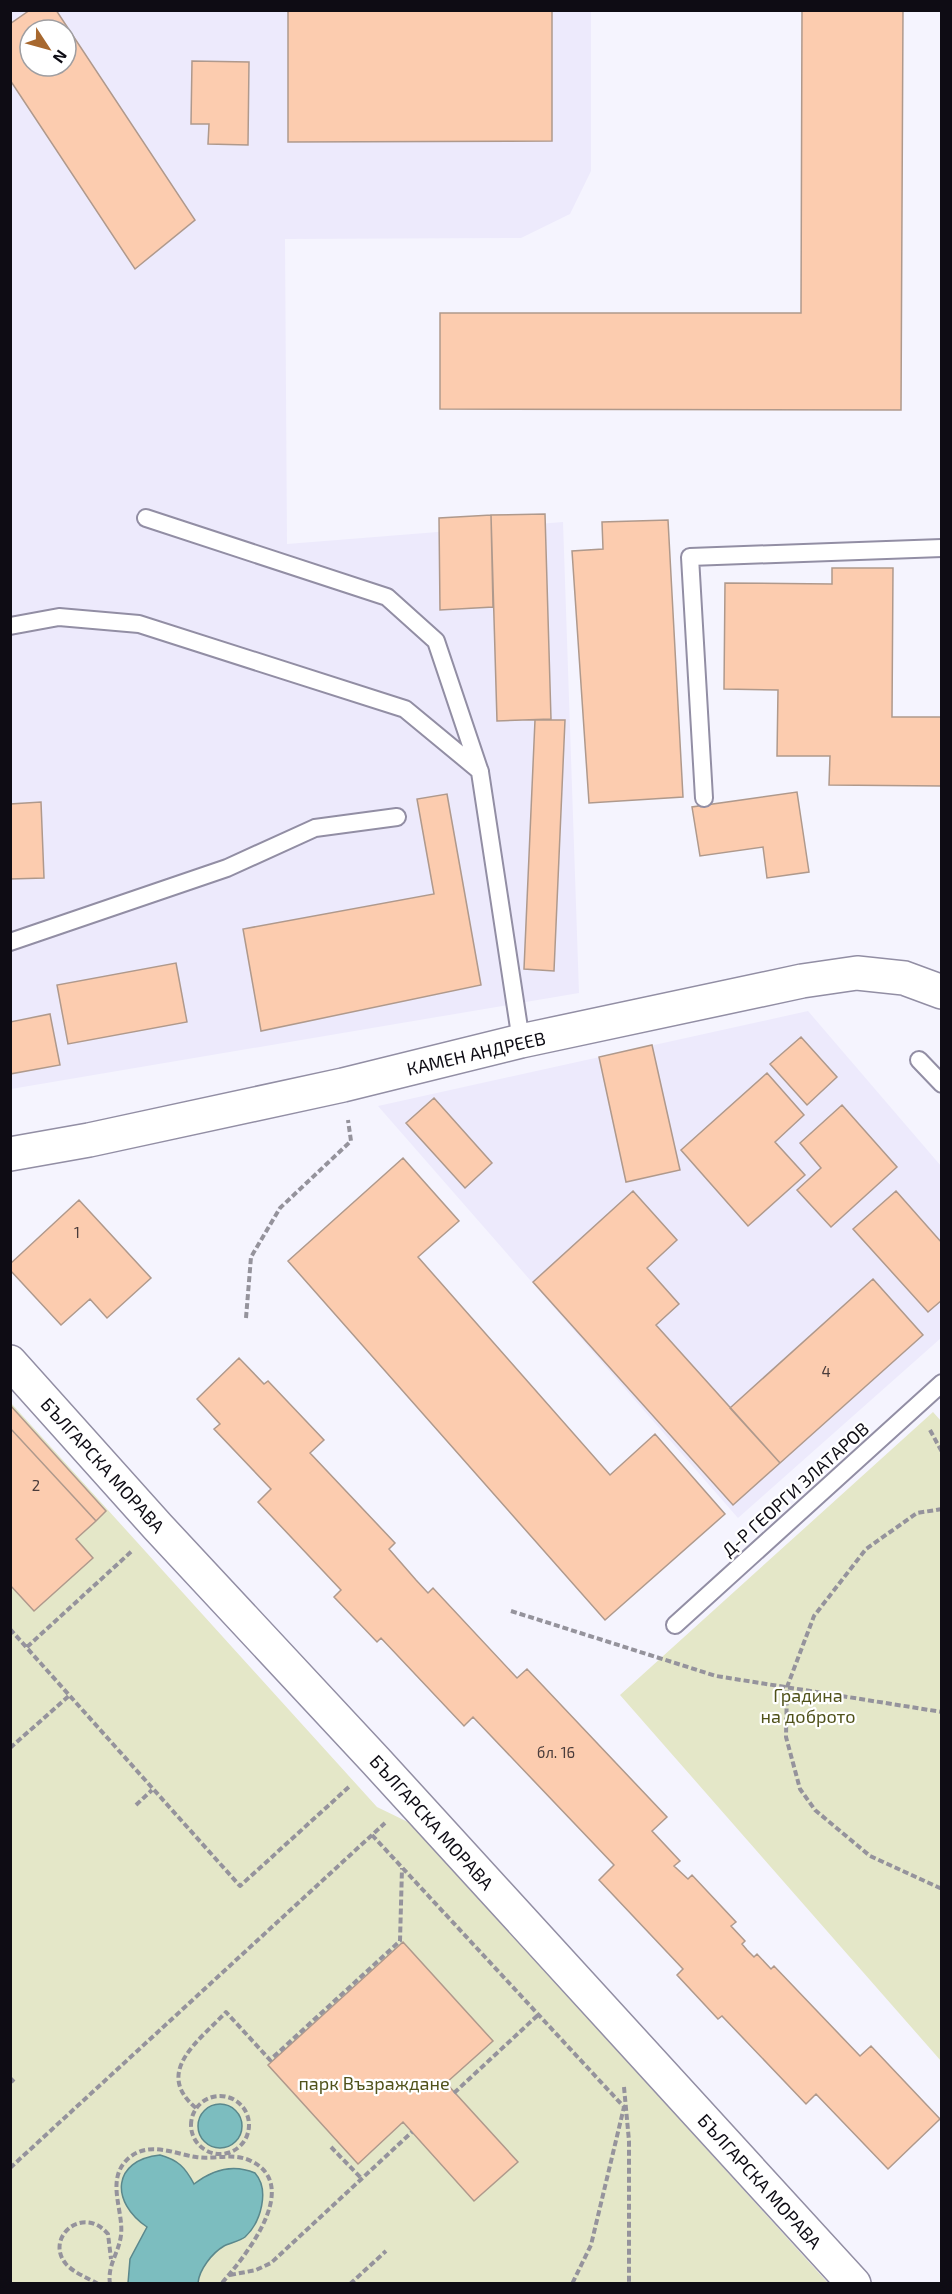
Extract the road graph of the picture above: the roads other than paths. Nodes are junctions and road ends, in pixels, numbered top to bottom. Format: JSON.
{"nodes":[{"id":1,"x":146,"y":518,"type":"dead end"},
{"id":2,"x":942,"y":548,"type":"edge"},
{"id":3,"x":10,"y":626,"type":"edge"},
{"id":4,"x":480,"y":772,"type":"junction"},
{"id":5,"x":704,"y":798,"type":"dead end"},
{"id":6,"x":397,"y":817,"type":"dead end"},
{"id":7,"x":10,"y":942,"type":"edge"},
{"id":8,"x":942,"y":992,"type":"edge"},
{"id":9,"x":521,"y":1041,"type":"junction"},
{"id":10,"x":919,"y":1060,"type":"dead end"},
{"id":11,"x":942,"y":1084,"type":"edge"},
{"id":12,"x":10,"y":1154,"type":"edge"},
{"id":13,"x":10,"y":1362,"type":"edge"},
{"id":14,"x":942,"y":1383,"type":"edge"},
{"id":15,"x":675,"y":1625,"type":"dead end"},
{"id":16,"x":844,"y":2273,"type":"edge"}],
"edges":[{"from":1,"to":4,"type":"lane"},
{"from":2,"to":5,"type":"lane"},
{"from":3,"to":4,"type":"lane"},
{"from":4,"to":9,"type":"lane"},
{"from":6,"to":7,"type":"lane"},
{"from":8,"to":9,"type":"street","name":"КАМЕН АНДРЕЕВ"},
{"from":9,"to":12,"type":"street","name":"КАМЕН АНДРЕЕВ"},
{"from":10,"to":11,"type":"lane"},
{"from":13,"to":16,"type":"street","name":"БЪЛГАРСКА МОРАВА"},
{"from":14,"to":15,"type":"lane","name":"Д-Р ГЕОРГИ ЗЛАТАРОВ"}]}
